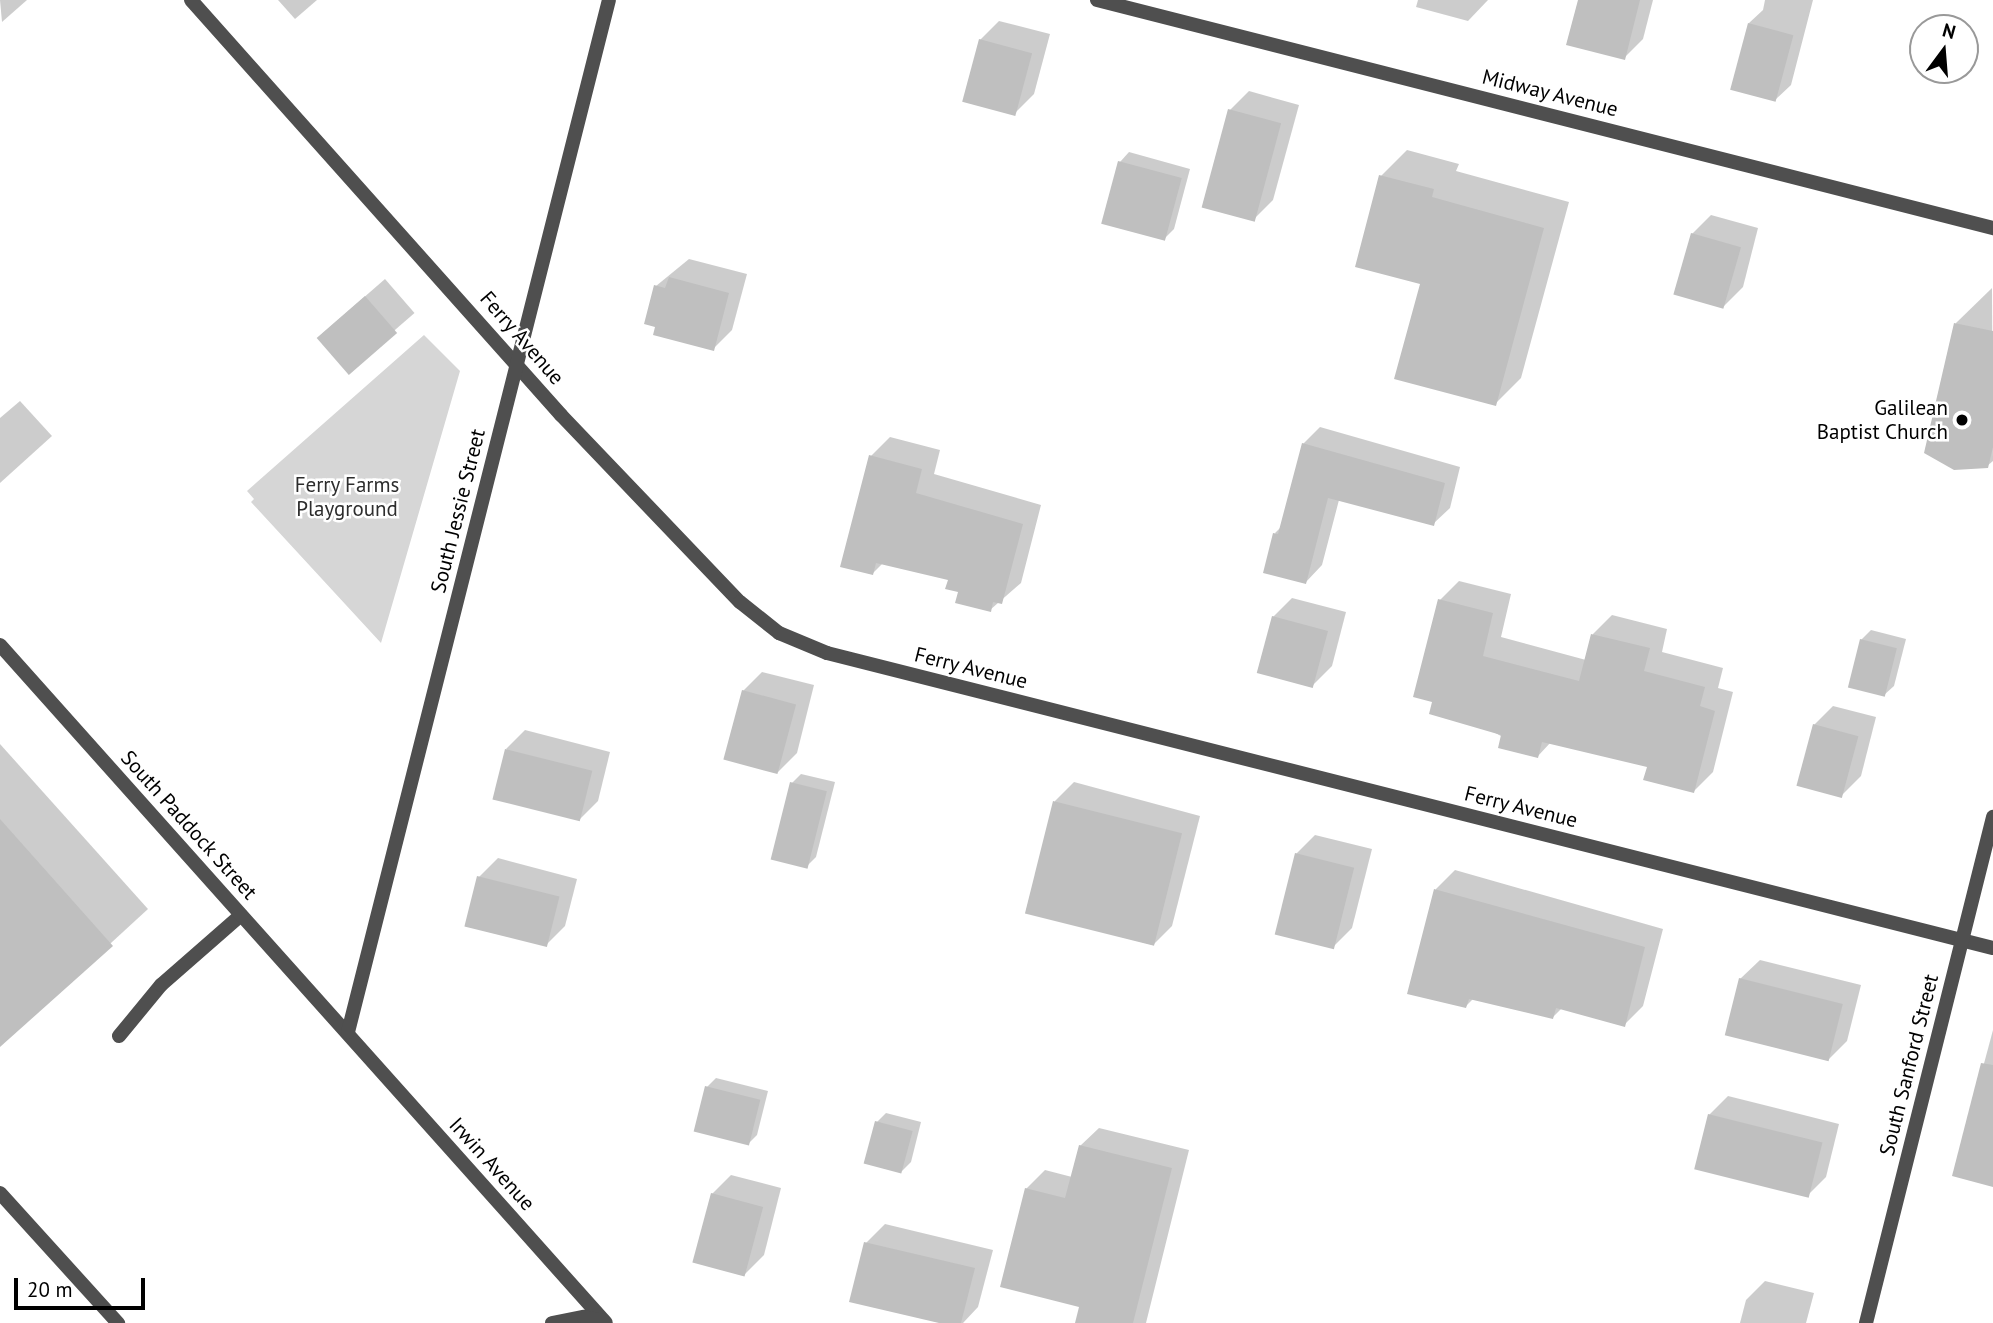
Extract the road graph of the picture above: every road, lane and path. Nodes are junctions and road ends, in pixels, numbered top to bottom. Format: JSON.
{"nodes":[{"id":1,"x":191,"y":0,"type":"edge"},
{"id":2,"x":609,"y":0,"type":"edge"},
{"id":3,"x":1097,"y":0,"type":"edge"},
{"id":4,"x":1993,"y":228,"type":"edge"},
{"id":5,"x":517,"y":365,"type":"junction"},
{"id":6,"x":0,"y":645,"type":"edge"},
{"id":7,"x":1993,"y":817,"type":"edge"},
{"id":8,"x":241,"y":915,"type":"junction"},
{"id":9,"x":1962,"y":941,"type":"junction"},
{"id":10,"x":1993,"y":948,"type":"edge"},
{"id":11,"x":348,"y":1032,"type":"junction"},
{"id":12,"x":119,"y":1035,"type":"dead end"},
{"id":13,"x":0,"y":1193,"type":"edge"},
{"id":14,"x":607,"y":1322,"type":"edge"},
{"id":15,"x":118,"y":1323,"type":"edge"},
{"id":16,"x":552,"y":1323,"type":"edge"},
{"id":17,"x":1866,"y":1323,"type":"edge"}],
"edges":[{"from":1,"to":5,"type":"street","name":"Ferry Avenue"},
{"from":2,"to":5,"type":"street","name":"South Jessie Street"},
{"from":3,"to":4,"type":"street","name":"Midway Avenue"},
{"from":5,"to":9,"type":"street","name":"Ferry Avenue"},
{"from":5,"to":11,"type":"street","name":"South Jessie Street"},
{"from":6,"to":8,"type":"street","name":"South Paddock Street"},
{"from":7,"to":9,"type":"street","name":"South Sanford Street"},
{"from":8,"to":11,"type":"street","name":"South Paddock Street"},
{"from":8,"to":12,"type":"street"},
{"from":9,"to":10,"type":"street","name":"Ferry Avenue"},
{"from":9,"to":17,"type":"street","name":"South Sanford Street"},
{"from":11,"to":14,"type":"street","name":"Irwin Avenue"},
{"from":13,"to":15,"type":"street"},
{"from":14,"to":16,"type":"street"}]}
